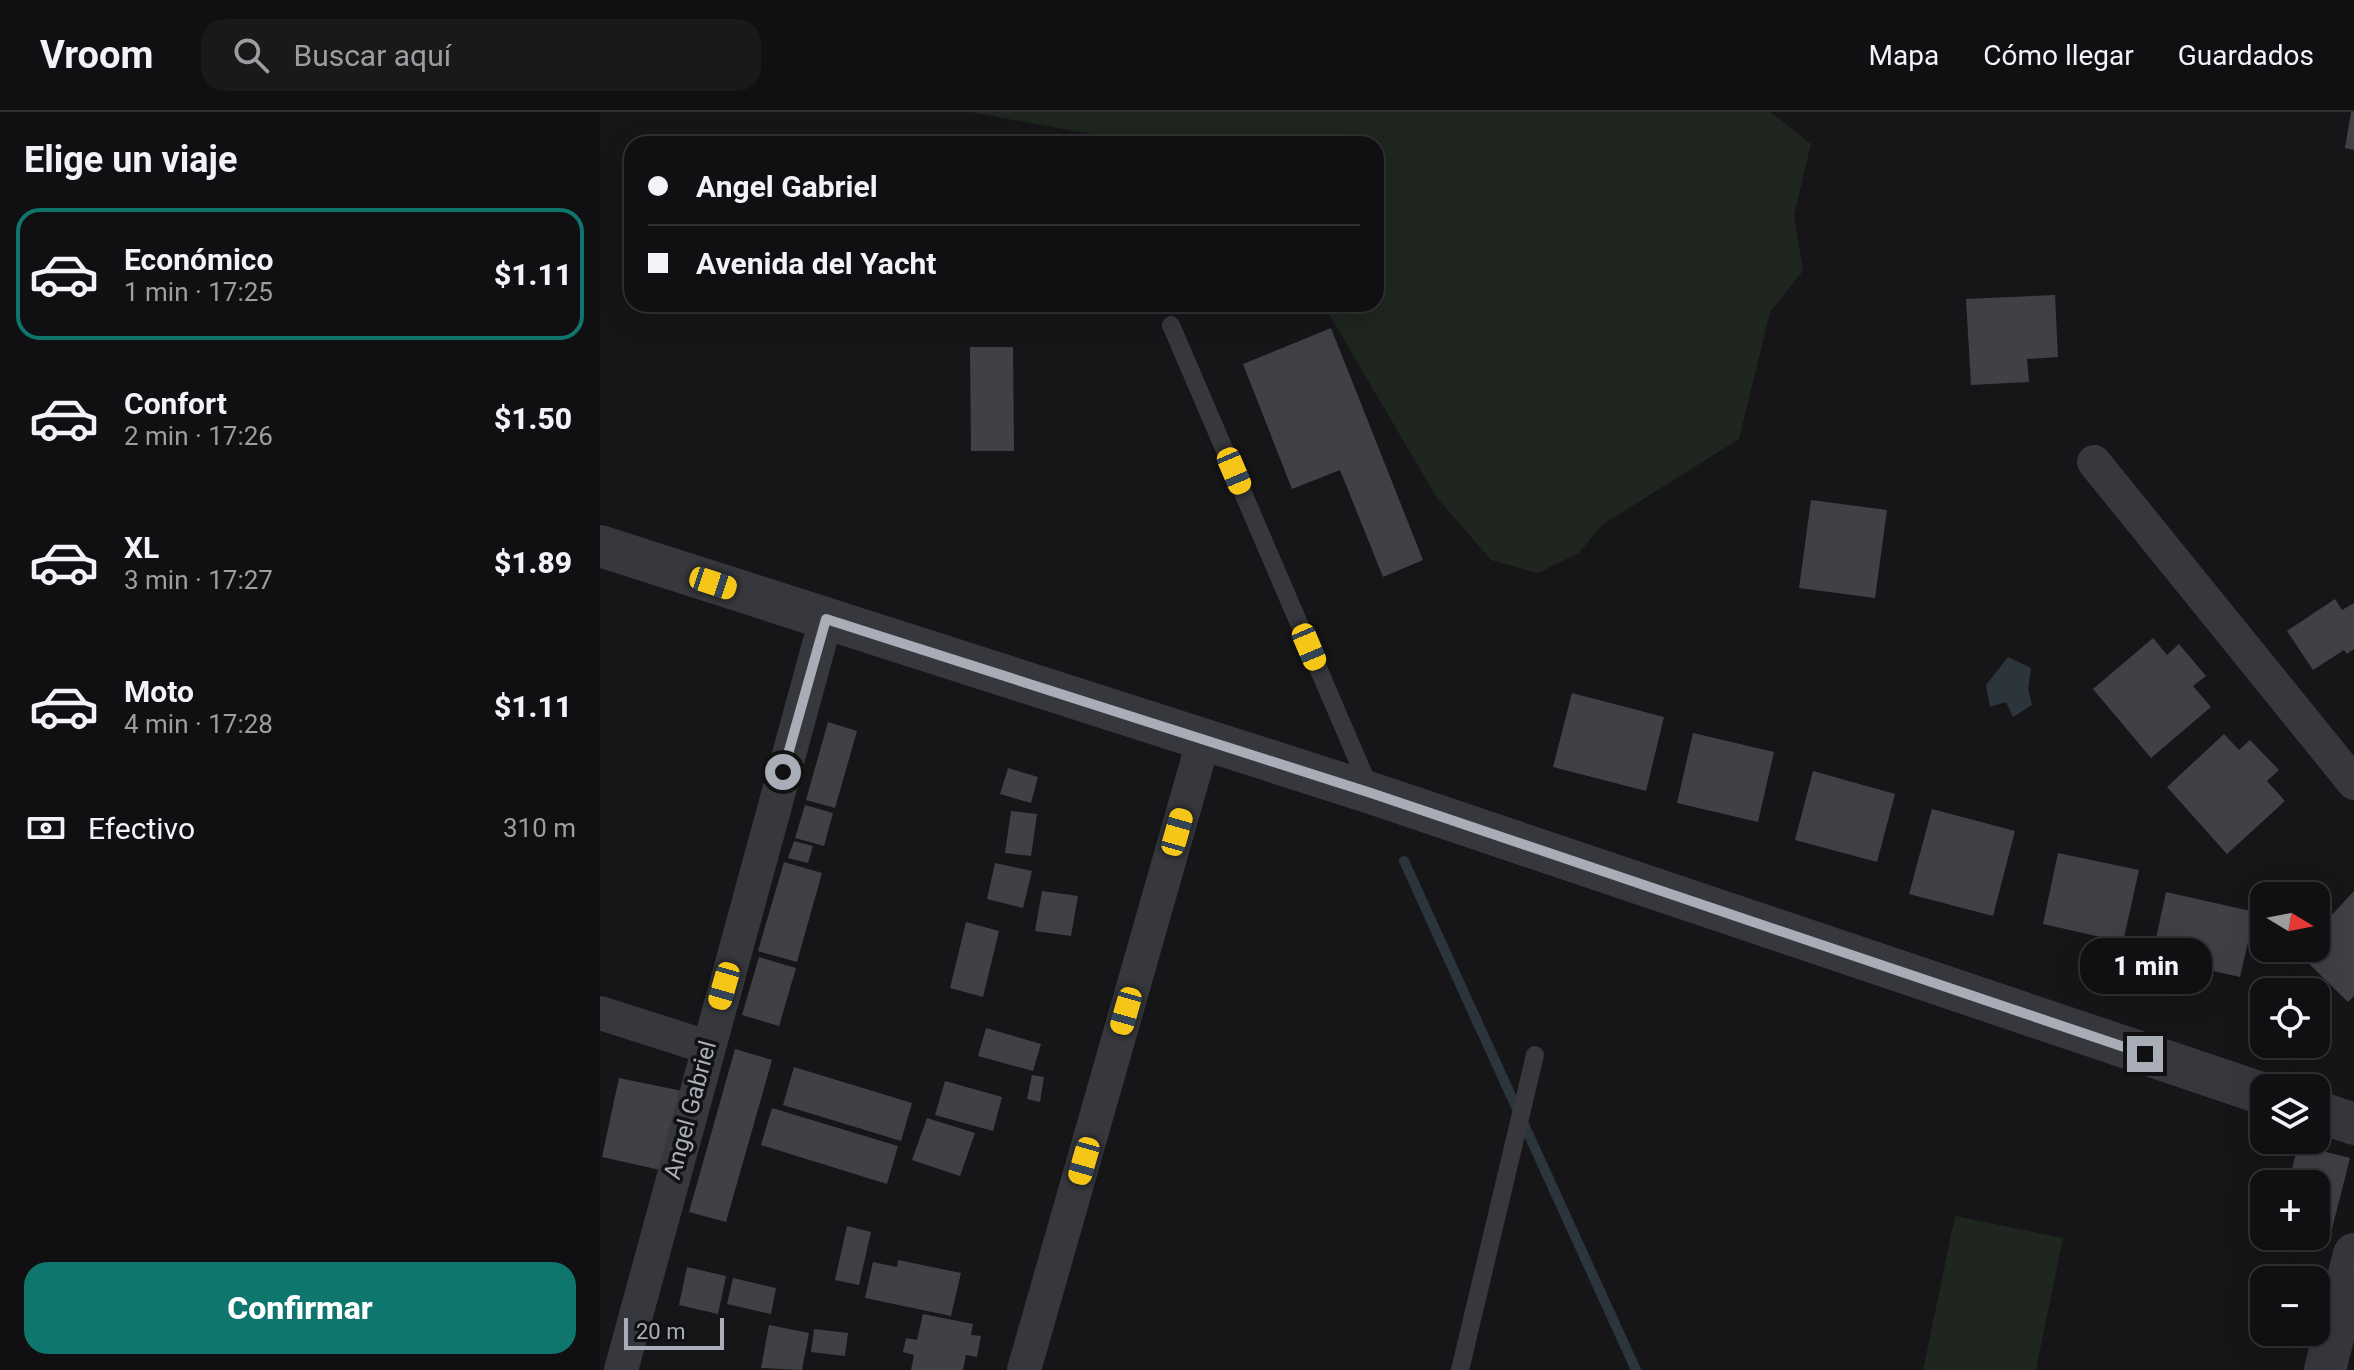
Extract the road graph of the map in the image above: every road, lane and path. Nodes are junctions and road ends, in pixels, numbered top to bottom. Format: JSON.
{"nodes":[{"id":1,"x":1171,"y":325,"type":"dead end"},
{"id":2,"x":2094,"y":462,"type":"dead end"},
{"id":3,"x":600,"y":546,"type":"edge"},
{"id":4,"x":826,"y":619,"type":"junction"},
{"id":5,"x":1203,"y":742,"type":"junction"},
{"id":6,"x":2354,"y":783,"type":"edge"},
{"id":7,"x":1371,"y":793,"type":"junction"},
{"id":8,"x":600,"y":1013,"type":"edge"},
{"id":9,"x":707,"y":1047,"type":"junction"},
{"id":10,"x":1535,"y":1055,"type":"dead end"},
{"id":11,"x":2250,"y":1089,"type":"edge"},
{"id":12,"x":2330,"y":1116,"type":"edge"},
{"id":13,"x":2354,"y":1124,"type":"edge"},
{"id":14,"x":2354,"y":1254,"type":"edge"},
{"id":15,"x":621,"y":1370,"type":"edge"},
{"id":16,"x":1024,"y":1370,"type":"edge"},
{"id":17,"x":1460,"y":1370,"type":"edge"},
{"id":18,"x":2325,"y":1370,"type":"edge"}],
"edges":[{"from":1,"to":7,"type":"lane"},
{"from":2,"to":6,"type":"street"},
{"from":3,"to":4,"type":"street"},
{"from":4,"to":5,"type":"street"},
{"from":4,"to":9,"type":"street","name":"Angel Gabriel"},
{"from":5,"to":7,"type":"street"},
{"from":5,"to":16,"type":"street"},
{"from":7,"to":11,"type":"street"},
{"from":8,"to":9,"type":"street"},
{"from":9,"to":15,"type":"street","name":"Angel Gabriel"},
{"from":10,"to":17,"type":"lane"},
{"from":12,"to":13,"type":"street"},
{"from":14,"to":18,"type":"street"}]}
